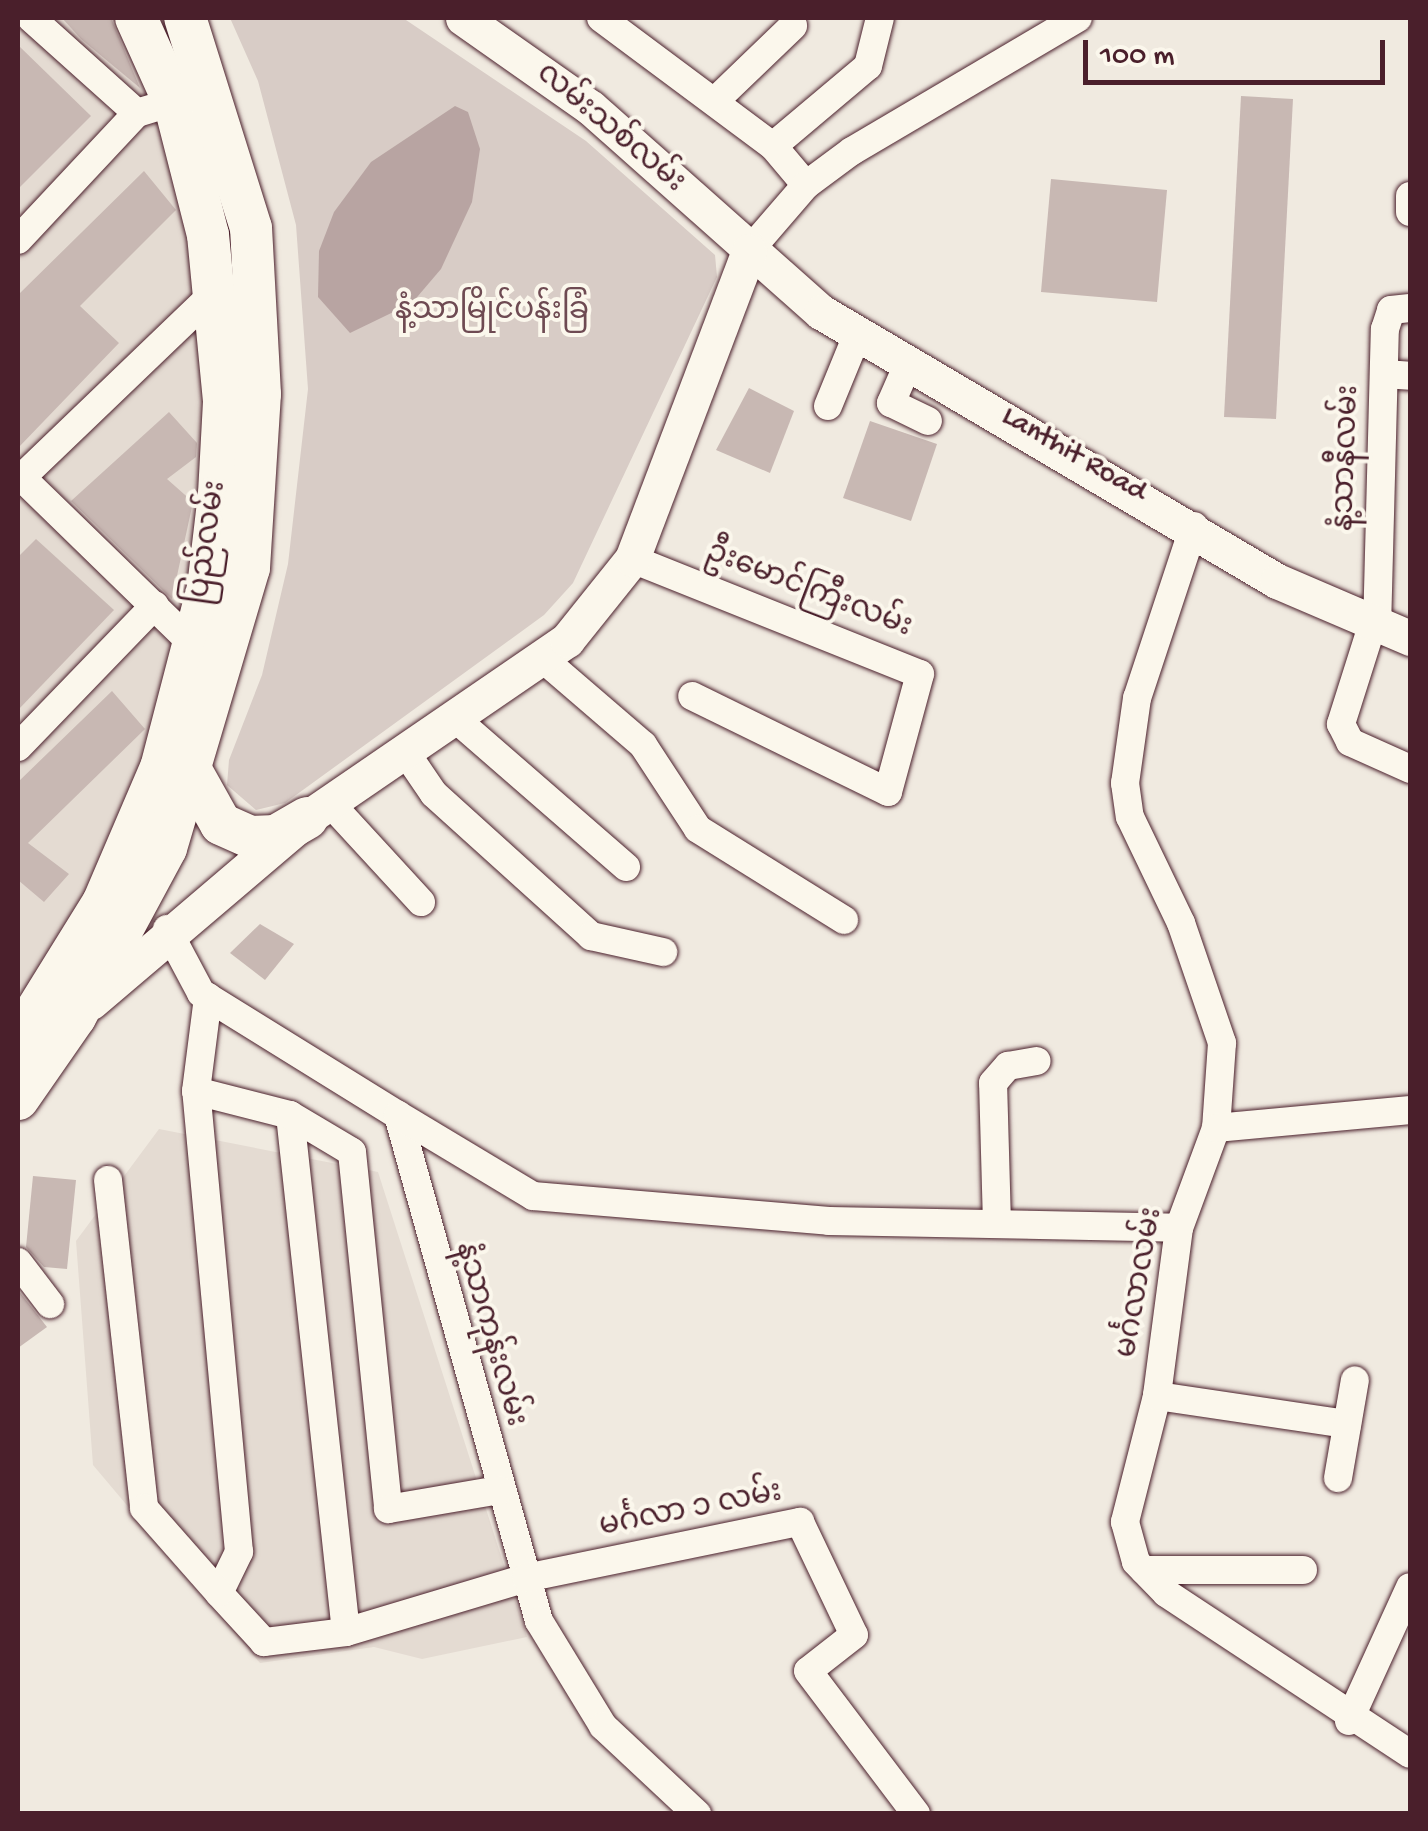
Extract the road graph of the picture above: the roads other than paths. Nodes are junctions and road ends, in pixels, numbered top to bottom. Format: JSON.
{"nodes":[{"id":1,"x":31,"y":18,"type":"edge"},
{"id":2,"x":136,"y":18,"type":"edge"},
{"id":3,"x":185,"y":18,"type":"edge"},
{"id":4,"x":463,"y":18,"type":"edge"},
{"id":5,"x":602,"y":18,"type":"edge"},
{"id":6,"x":880,"y":18,"type":"edge"},
{"id":7,"x":1078,"y":18,"type":"edge"},
{"id":8,"x":794,"y":26,"type":"dead end"},
{"id":9,"x":716,"y":100,"type":"junction"},
{"id":10,"x":155,"y":108,"type":"junction"},
{"id":11,"x":773,"y":146,"type":"junction"},
{"id":12,"x":806,"y":185,"type":"junction"},
{"id":13,"x":1410,"y":196,"type":"edge"},
{"id":14,"x":1410,"y":212,"type":"edge"},
{"id":15,"x":18,"y":240,"type":"edge"},
{"id":16,"x":749,"y":251,"type":"junction"},
{"id":17,"x":217,"y":290,"type":"junction"},
{"id":18,"x":1410,"y":308,"type":"edge"},
{"id":19,"x":858,"y":333,"type":"junction"},
{"id":20,"x":909,"y":362,"type":"junction"},
{"id":21,"x":1397,"y":375,"type":"edge"},
{"id":22,"x":828,"y":406,"type":"dead end"},
{"id":23,"x":928,"y":422,"type":"dead end"},
{"id":24,"x":19,"y":477,"type":"edge"},
{"id":25,"x":1194,"y":526,"type":"junction"},
{"id":26,"x":632,"y":559,"type":"junction"},
{"id":27,"x":156,"y":606,"type":"junction"},
{"id":28,"x":1386,"y":631,"type":"edge"},
{"id":29,"x":193,"y":644,"type":"junction"},
{"id":30,"x":542,"y":658,"type":"junction"},
{"id":31,"x":692,"y":696,"type":"dead end"},
{"id":32,"x":457,"y":720,"type":"junction"},
{"id":33,"x":18,"y":747,"type":"edge"},
{"id":34,"x":404,"y":750,"type":"junction"},
{"id":35,"x":1410,"y":769,"type":"edge"},
{"id":36,"x":177,"y":771,"type":"junction"},
{"id":37,"x":318,"y":810,"type":"junction"},
{"id":38,"x":626,"y":867,"type":"dead end"},
{"id":39,"x":421,"y":902,"type":"dead end"},
{"id":40,"x":844,"y":920,"type":"dead end"},
{"id":41,"x":139,"y":921,"type":"junction"},
{"id":42,"x":663,"y":952,"type":"dead end"},
{"id":43,"x":208,"y":997,"type":"junction"},
{"id":44,"x":75,"y":1018,"type":"junction"},
{"id":45,"x":18,"y":1040,"type":"edge"},
{"id":46,"x":18,"y":1055,"type":"edge"},
{"id":47,"x":1037,"y":1061,"type":"dead end"},
{"id":48,"x":196,"y":1091,"type":"junction"},
{"id":49,"x":18,"y":1099,"type":"edge"},
{"id":50,"x":1410,"y":1110,"type":"edge"},
{"id":51,"x":290,"y":1115,"type":"junction"},
{"id":52,"x":398,"y":1116,"type":"junction"},
{"id":53,"x":1216,"y":1128,"type":"junction"},
{"id":54,"x":108,"y":1180,"type":"dead end"},
{"id":55,"x":996,"y":1224,"type":"junction"},
{"id":56,"x":1178,"y":1228,"type":"junction"},
{"id":57,"x":18,"y":1262,"type":"edge"},
{"id":58,"x":50,"y":1304,"type":"dead end"},
{"id":59,"x":1355,"y":1380,"type":"dead end"},
{"id":60,"x":1156,"y":1396,"type":"junction"},
{"id":61,"x":1346,"y":1424,"type":"junction"},
{"id":62,"x":1338,"y":1478,"type":"dead end"},
{"id":63,"x":500,"y":1490,"type":"junction"},
{"id":64,"x":1144,"y":1570,"type":"junction"},
{"id":65,"x":1303,"y":1570,"type":"dead end"},
{"id":66,"x":526,"y":1578,"type":"junction"},
{"id":67,"x":1410,"y":1587,"type":"edge"},
{"id":68,"x":219,"y":1593,"type":"junction"},
{"id":69,"x":346,"y":1632,"type":"junction"},
{"id":70,"x":1349,"y":1721,"type":"junction"},
{"id":71,"x":1410,"y":1754,"type":"edge"},
{"id":72,"x":693,"y":1812,"type":"edge"},
{"id":73,"x":916,"y":1814,"type":"edge"}],
"edges":[{"from":1,"to":10,"type":"street"},
{"from":2,"to":10,"type":"highway","name":"ပြည်လမ်း"},
{"from":3,"to":36,"type":"highway","name":"ပြည်လမ်း"},
{"from":4,"to":16,"type":"main road","name":"လမ်းသစ်လမ်း"},
{"from":5,"to":9,"type":"street"},
{"from":6,"to":11,"type":"street"},
{"from":7,"to":12,"type":"street"},
{"from":8,"to":9,"type":"street"},
{"from":9,"to":11,"type":"street"},
{"from":10,"to":15,"type":"street"},
{"from":10,"to":17,"type":"highway","name":"ပြည်လမ်း"},
{"from":11,"to":12,"type":"street"},
{"from":12,"to":16,"type":"street"},
{"from":13,"to":14,"type":"street"},
{"from":16,"to":19,"type":"main road","name":"Lanthit Road"},
{"from":16,"to":26,"type":"main road"},
{"from":17,"to":24,"type":"street"},
{"from":17,"to":29,"type":"highway","name":"ပြည်လမ်း"},
{"from":18,"to":21,"type":"street","name":"နံ့သာနီလမ်း"},
{"from":19,"to":20,"type":"main road","name":"Lanthit Road"},
{"from":19,"to":22,"type":"street"},
{"from":20,"to":23,"type":"street"},
{"from":20,"to":25,"type":"main road","name":"Lanthit Road"},
{"from":21,"to":28,"type":"street","name":"နံ့သာနီလမ်း"},
{"from":24,"to":27,"type":"street"},
{"from":25,"to":28,"type":"main road","name":"Lanthit Road"},
{"from":25,"to":53,"type":"street","name":"မင်္ဂလာလမ်း"},
{"from":26,"to":30,"type":"main road"},
{"from":26,"to":31,"type":"street","name":"ဦးမောင်ကြီးလမ်း"},
{"from":27,"to":29,"type":"street"},
{"from":27,"to":33,"type":"street"},
{"from":28,"to":35,"type":"street","name":"နံ့သာနီလမ်း"},
{"from":29,"to":36,"type":"highway","name":"ပြည်လမ်း"},
{"from":30,"to":32,"type":"main road"},
{"from":30,"to":40,"type":"street"},
{"from":32,"to":34,"type":"main road"},
{"from":32,"to":38,"type":"street"},
{"from":34,"to":37,"type":"main road"},
{"from":34,"to":42,"type":"street"},
{"from":36,"to":37,"type":"highway"},
{"from":36,"to":41,"type":"highway","name":"ပြည်လမ်း"},
{"from":37,"to":39,"type":"street"},
{"from":37,"to":41,"type":"main road"},
{"from":41,"to":43,"type":"street"},
{"from":41,"to":44,"type":"highway","name":"ပြည်လမ်း"},
{"from":41,"to":45,"type":"highway","name":"ပြည်လမ်း"},
{"from":43,"to":48,"type":"street"},
{"from":43,"to":52,"type":"street"},
{"from":44,"to":46,"type":"main road","name":"ပြည်လမ်း"},
{"from":44,"to":49,"type":"highway","name":"ပြည်လမ်း"},
{"from":47,"to":55,"type":"street"},
{"from":48,"to":51,"type":"street"},
{"from":48,"to":68,"type":"street"},
{"from":50,"to":53,"type":"street"},
{"from":51,"to":63,"type":"street"},
{"from":51,"to":69,"type":"street"},
{"from":52,"to":55,"type":"street"},
{"from":52,"to":63,"type":"street","name":"နံ့သာကုန်းလမ်း"},
{"from":53,"to":56,"type":"street","name":"မင်္ဂလာလမ်း"},
{"from":54,"to":68,"type":"street"},
{"from":55,"to":56,"type":"street"},
{"from":56,"to":60,"type":"street","name":"မင်္ဂလာလမ်း"},
{"from":57,"to":58,"type":"street"},
{"from":59,"to":61,"type":"street"},
{"from":60,"to":61,"type":"street"},
{"from":60,"to":64,"type":"street","name":"မင်္ဂလာလမ်း"},
{"from":61,"to":62,"type":"street"},
{"from":63,"to":66,"type":"street","name":"နံ့သာကုန်းလမ်း"},
{"from":64,"to":65,"type":"street"},
{"from":64,"to":70,"type":"street"},
{"from":66,"to":69,"type":"street"},
{"from":66,"to":72,"type":"street","name":"နံ့သာကုန်းလမ်း"},
{"from":66,"to":73,"type":"street","name":"မင်္ဂလာ ၁ လမ်း"},
{"from":67,"to":70,"type":"street"},
{"from":68,"to":69,"type":"street"},
{"from":70,"to":71,"type":"street"}]}
